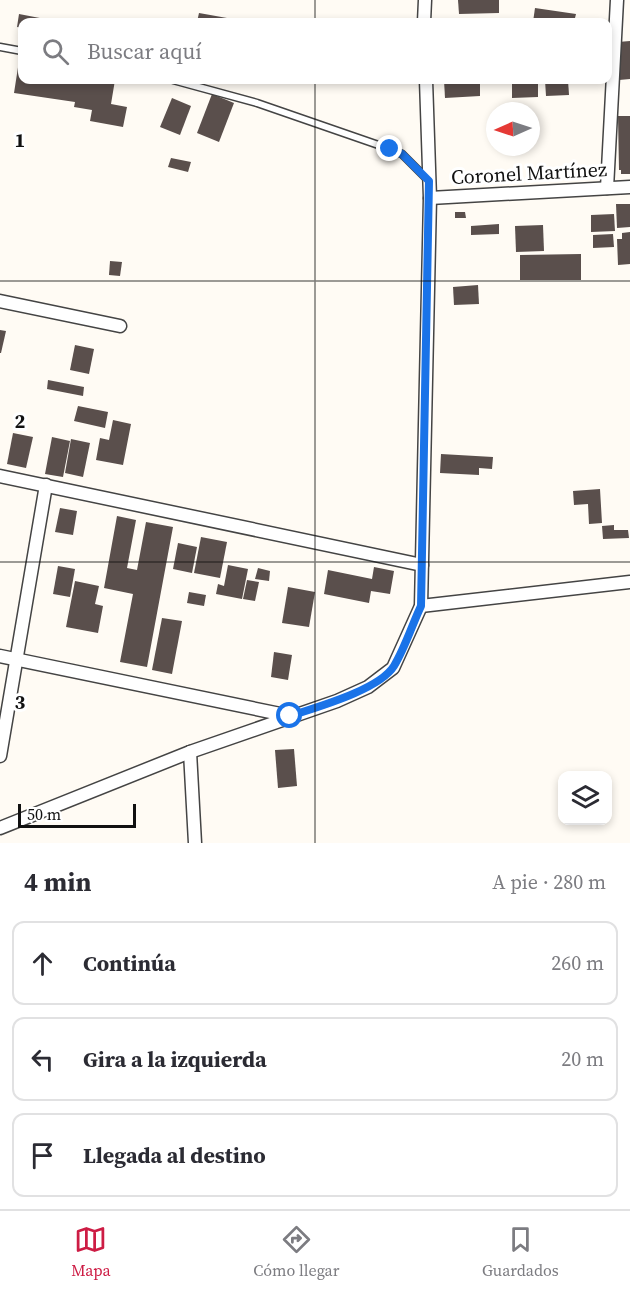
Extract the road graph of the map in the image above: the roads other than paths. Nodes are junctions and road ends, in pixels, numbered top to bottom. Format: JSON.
{"nodes":[{"id":1,"x":425,"y":0,"type":"edge"},
{"id":2,"x":617,"y":0,"type":"edge"},
{"id":3,"x":616,"y":15,"type":"junction"},
{"id":4,"x":630,"y":15,"type":"edge"},
{"id":5,"x":424,"y":18,"type":"edge"},
{"id":6,"x":0,"y":47,"type":"edge"},
{"id":7,"x":18,"y":50,"type":"edge"},
{"id":8,"x":188,"y":84,"type":"edge"},
{"id":9,"x":426,"y":84,"type":"edge"},
{"id":10,"x":429,"y":181,"type":"junction"},
{"id":11,"x":630,"y":187,"type":"edge"},
{"id":12,"x":607,"y":188,"type":"junction"},
{"id":13,"x":430,"y":198,"type":"junction"},
{"id":14,"x":0,"y":301,"type":"edge"},
{"id":15,"x":120,"y":326,"type":"dead end"},
{"id":16,"x":0,"y":476,"type":"edge"},
{"id":17,"x":46,"y":485,"type":"junction"},
{"id":18,"x":422,"y":565,"type":"junction"},
{"id":19,"x":630,"y":582,"type":"edge"},
{"id":20,"x":421,"y":606,"type":"junction"},
{"id":21,"x":0,"y":656,"type":"edge"},
{"id":22,"x":17,"y":659,"type":"junction"},
{"id":23,"x":290,"y":716,"type":"junction"},
{"id":24,"x":190,"y":752,"type":"junction"},
{"id":25,"x":0,"y":756,"type":"edge"},
{"id":26,"x":0,"y":828,"type":"edge"},
{"id":27,"x":195,"y":843,"type":"edge"}],
"edges":[{"from":1,"to":5,"type":"street"},
{"from":2,"to":3,"type":"street"},
{"from":3,"to":4,"type":"street"},
{"from":3,"to":12,"type":"street"},
{"from":6,"to":7,"type":"lane"},
{"from":8,"to":10,"type":"lane"},
{"from":9,"to":10,"type":"street"},
{"from":10,"to":13,"type":"street"},
{"from":11,"to":12,"type":"street","name":"Coronel Martínez"},
{"from":12,"to":13,"type":"street","name":"Coronel Martínez"},
{"from":13,"to":18,"type":"street"},
{"from":14,"to":15,"type":"street"},
{"from":16,"to":17,"type":"street"},
{"from":17,"to":18,"type":"street"},
{"from":17,"to":22,"type":"street"},
{"from":18,"to":20,"type":"street"},
{"from":19,"to":20,"type":"street"},
{"from":20,"to":23,"type":"street"},
{"from":21,"to":22,"type":"street"},
{"from":22,"to":23,"type":"street"},
{"from":22,"to":25,"type":"street"},
{"from":23,"to":24,"type":"street"},
{"from":24,"to":26,"type":"street"},
{"from":24,"to":27,"type":"street"}]}
